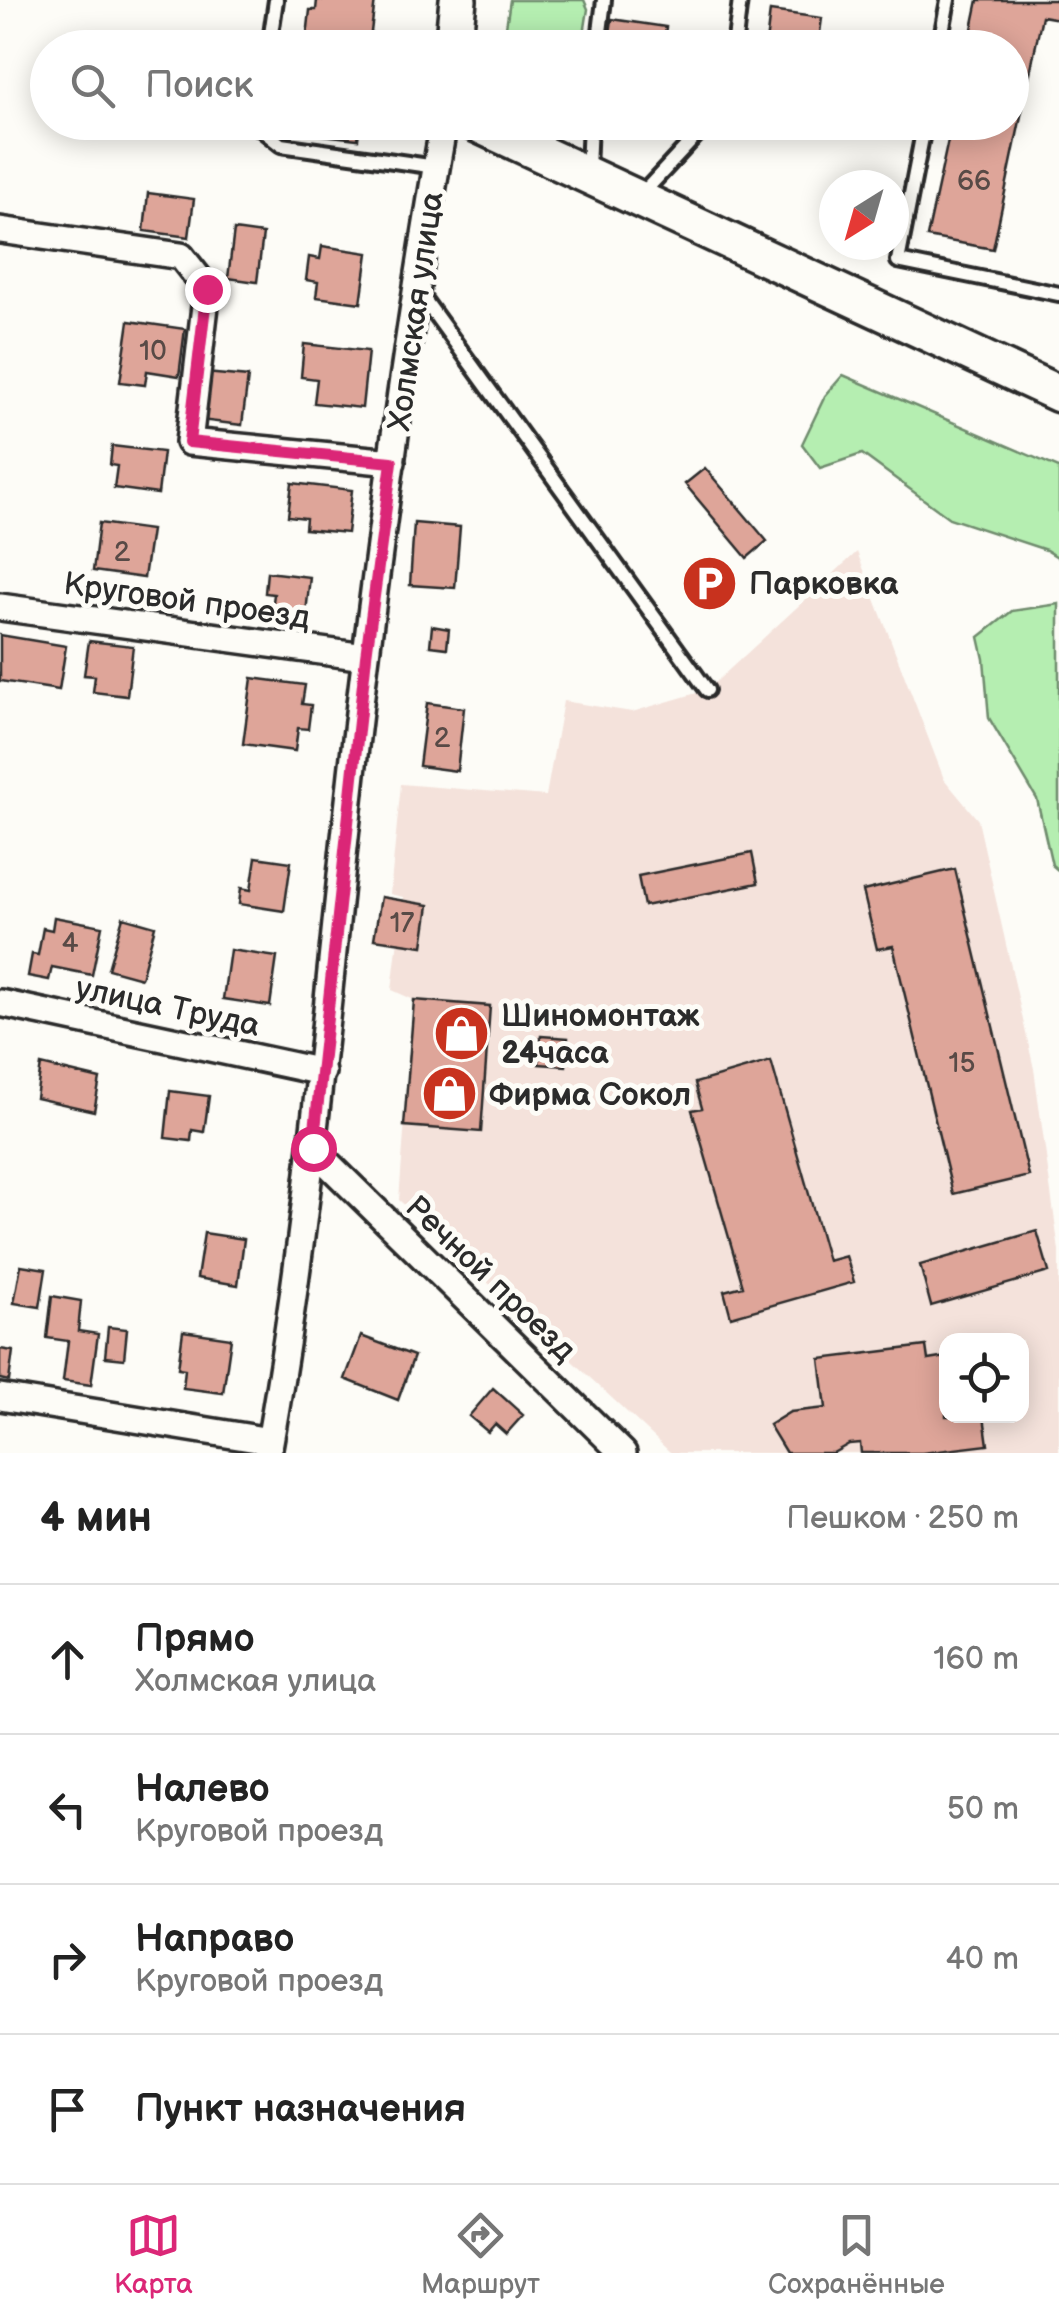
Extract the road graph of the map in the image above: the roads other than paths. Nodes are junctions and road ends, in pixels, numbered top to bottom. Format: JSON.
{"nodes":[{"id":1,"x":276,"y":0,"type":"edge"},
{"id":2,"x":458,"y":0,"type":"edge"},
{"id":3,"x":604,"y":0,"type":"edge"},
{"id":4,"x":740,"y":0,"type":"edge"},
{"id":5,"x":948,"y":0,"type":"edge"},
{"id":6,"x":272,"y":30,"type":"edge"},
{"id":7,"x":455,"y":30,"type":"edge"},
{"id":8,"x":600,"y":30,"type":"edge"},
{"id":9,"x":736,"y":30,"type":"edge"},
{"id":10,"x":942,"y":30,"type":"edge"},
{"id":11,"x":275,"y":140,"type":"edge"},
{"id":12,"x":441,"y":140,"type":"edge"},
{"id":13,"x":510,"y":140,"type":"edge"},
{"id":14,"x":589,"y":140,"type":"edge"},
{"id":15,"x":692,"y":140,"type":"edge"},
{"id":16,"x":921,"y":140,"type":"edge"},
{"id":17,"x":436,"y":167,"type":"junction"},
{"id":18,"x":588,"y":177,"type":"junction"},
{"id":19,"x":636,"y":200,"type":"junction"},
{"id":20,"x":0,"y":230,"type":"edge"},
{"id":21,"x":416,"y":289,"type":"junction"},
{"id":22,"x":1059,"y":294,"type":"edge"},
{"id":23,"x":1059,"y":394,"type":"edge"},
{"id":24,"x":392,"y":462,"type":"junction"},
{"id":25,"x":0,"y":607,"type":"edge"},
{"id":26,"x":366,"y":656,"type":"junction"},
{"id":27,"x":707,"y":690,"type":"dead end"},
{"id":28,"x":0,"y":1003,"type":"edge"},
{"id":29,"x":322,"y":1072,"type":"junction"},
{"id":30,"x":313,"y":1148,"type":"junction"},
{"id":31,"x":0,"y":1397,"type":"edge"},
{"id":32,"x":269,"y":1447,"type":"edge"},
{"id":33,"x":623,"y":1453,"type":"edge"}],
"edges":[{"from":1,"to":6,"type":"lane"},
{"from":2,"to":7,"type":"main road"},
{"from":3,"to":8,"type":"lane"},
{"from":4,"to":9,"type":"lane"},
{"from":5,"to":10,"type":"lane"},
{"from":11,"to":17,"type":"lane"},
{"from":12,"to":17,"type":"street","name":"Холмская улица"},
{"from":13,"to":18,"type":"main road"},
{"from":14,"to":18,"type":"lane"},
{"from":15,"to":19,"type":"lane"},
{"from":16,"to":22,"type":"lane"},
{"from":17,"to":21,"type":"street","name":"Холмская улица"},
{"from":18,"to":19,"type":"main road"},
{"from":19,"to":23,"type":"main road"},
{"from":20,"to":24,"type":"street"},
{"from":21,"to":24,"type":"street","name":"Холмская улица"},
{"from":21,"to":27,"type":"lane"},
{"from":24,"to":26,"type":"street","name":"Холмская улица"},
{"from":25,"to":26,"type":"street","name":"Круговой проезд"},
{"from":26,"to":29,"type":"street","name":"Холмская улица"},
{"from":28,"to":29,"type":"street","name":"улица Труда"},
{"from":29,"to":30,"type":"street","name":"Холмская улица"},
{"from":30,"to":32,"type":"street","name":"Холмская улица"},
{"from":30,"to":33,"type":"street","name":"Речной проезд"},
{"from":31,"to":32,"type":"street"}]}
